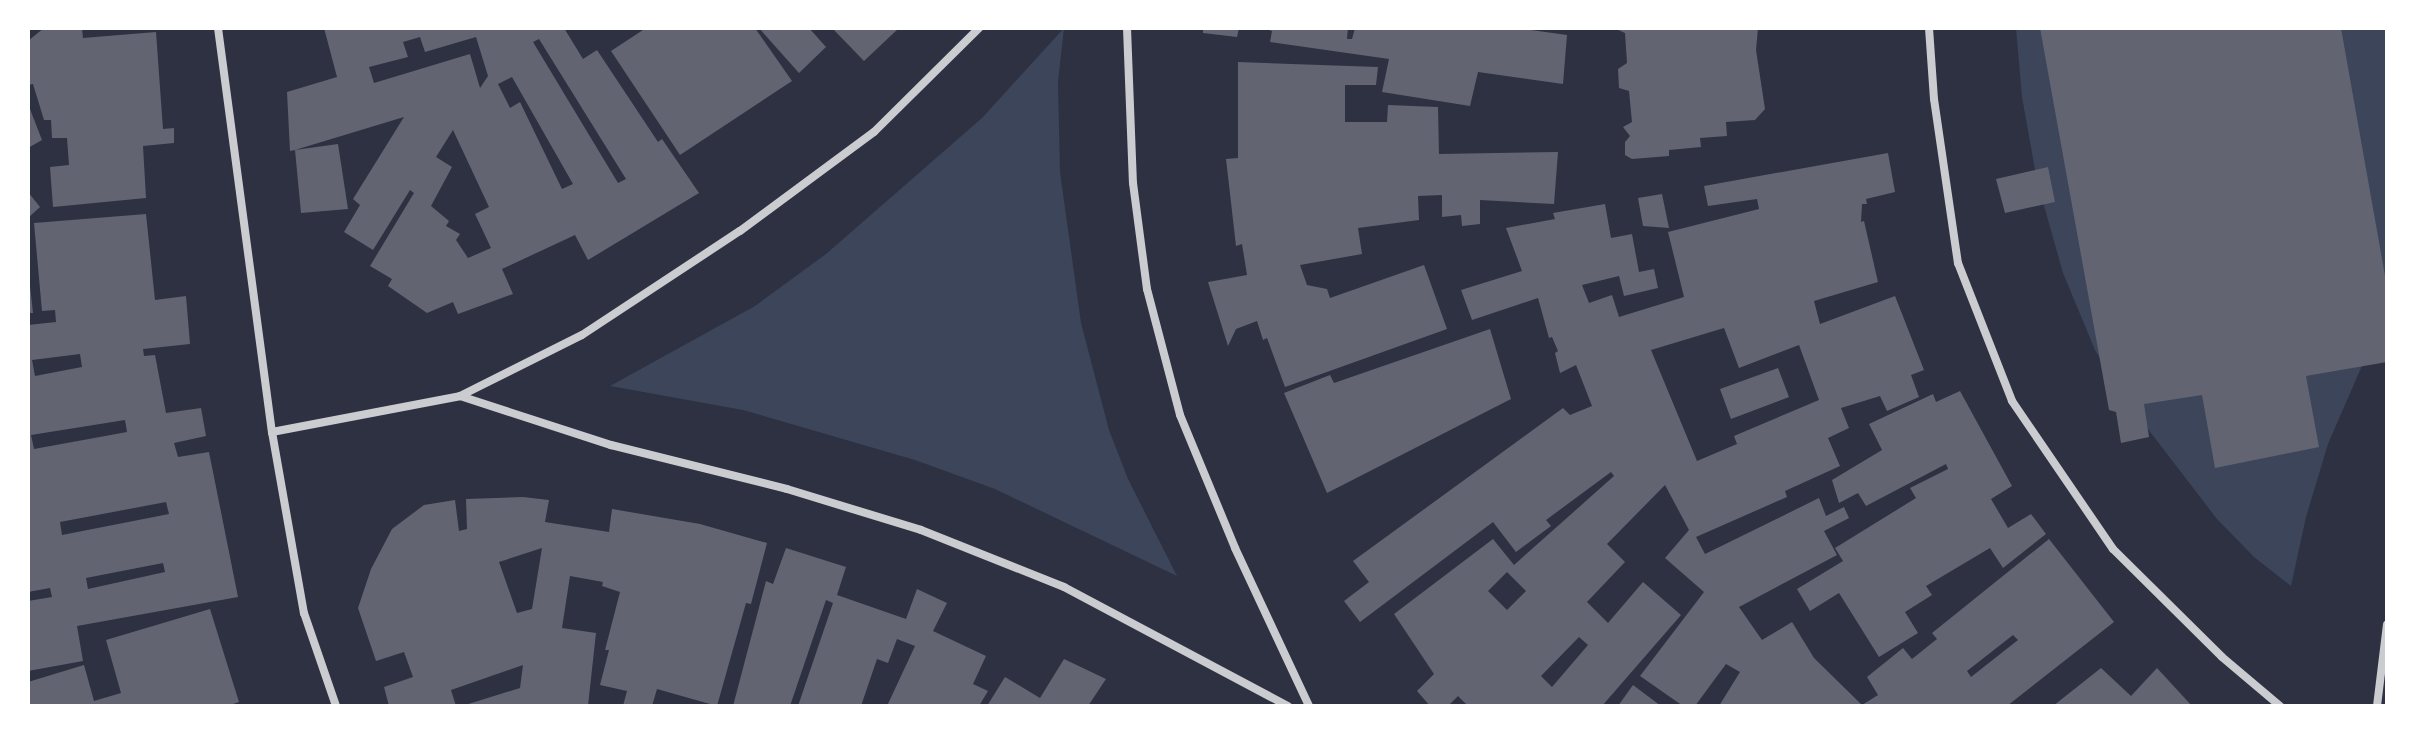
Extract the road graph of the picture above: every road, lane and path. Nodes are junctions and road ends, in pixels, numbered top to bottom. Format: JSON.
{"nodes":[{"id":1,"x":218,"y":28,"type":"edge"},
{"id":2,"x":979,"y":28,"type":"edge"},
{"id":3,"x":1127,"y":28,"type":"edge"},
{"id":4,"x":1929,"y":28,"type":"edge"},
{"id":5,"x":460,"y":396,"type":"junction"},
{"id":6,"x":272,"y":432,"type":"junction"},
{"id":7,"x":2387,"y":625,"type":"edge"},
{"id":8,"x":336,"y":706,"type":"edge"},
{"id":9,"x":1288,"y":706,"type":"edge"},
{"id":10,"x":1309,"y":706,"type":"edge"},
{"id":11,"x":2280,"y":706,"type":"edge"},
{"id":12,"x":2377,"y":706,"type":"edge"}],
"edges":[{"from":1,"to":6,"type":"street"},
{"from":2,"to":5,"type":"street"},
{"from":3,"to":10,"type":"street"},
{"from":4,"to":11,"type":"street"},
{"from":5,"to":6,"type":"street"},
{"from":5,"to":9,"type":"street"},
{"from":6,"to":8,"type":"street"},
{"from":7,"to":12,"type":"street"}]}
